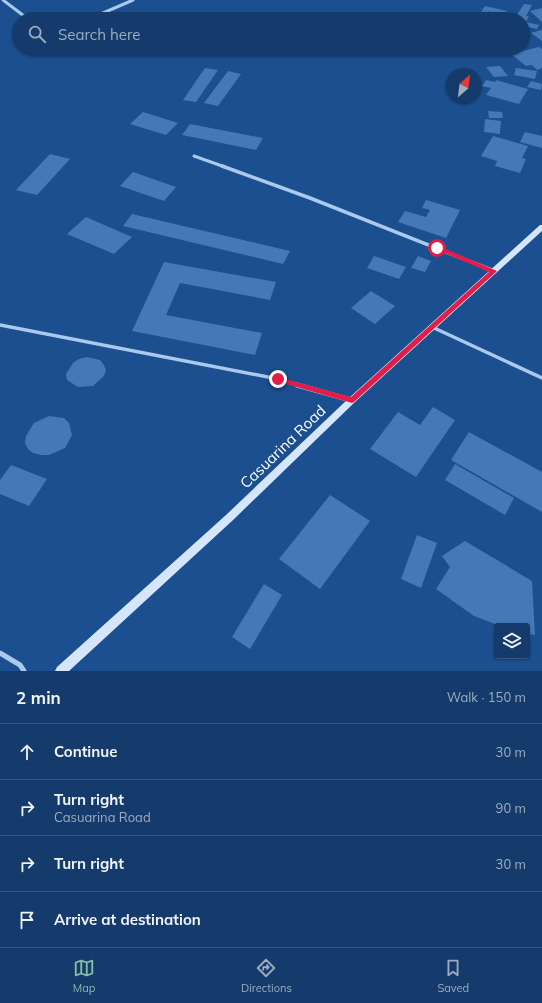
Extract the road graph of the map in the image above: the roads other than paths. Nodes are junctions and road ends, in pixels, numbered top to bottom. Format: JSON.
{"nodes":[{"id":1,"x":3,"y":0,"type":"edge"},
{"id":2,"x":133,"y":0,"type":"edge"},
{"id":3,"x":19,"y":12,"type":"edge"},
{"id":4,"x":105,"y":12,"type":"edge"},
{"id":5,"x":194,"y":156,"type":"dead end"},
{"id":6,"x":542,"y":227,"type":"edge"},
{"id":7,"x":494,"y":271,"type":"junction"},
{"id":8,"x":0,"y":325,"type":"edge"},
{"id":9,"x":432,"y":327,"type":"junction"},
{"id":10,"x":542,"y":378,"type":"edge"},
{"id":11,"x":352,"y":400,"type":"junction"},
{"id":12,"x":0,"y":653,"type":"edge"},
{"id":13,"x":24,"y":671,"type":"edge"},
{"id":14,"x":61,"y":671,"type":"edge"}],
"edges":[{"from":1,"to":3,"type":"street"},
{"from":2,"to":4,"type":"street"},
{"from":5,"to":7,"type":"street"},
{"from":6,"to":7,"type":"street","name":"Casuarina Road"},
{"from":7,"to":9,"type":"street","name":"Casuarina Road"},
{"from":8,"to":11,"type":"street"},
{"from":9,"to":10,"type":"street"},
{"from":9,"to":11,"type":"street","name":"Casuarina Road"},
{"from":11,"to":14,"type":"street","name":"Casuarina Road"},
{"from":12,"to":13,"type":"street"}]}
